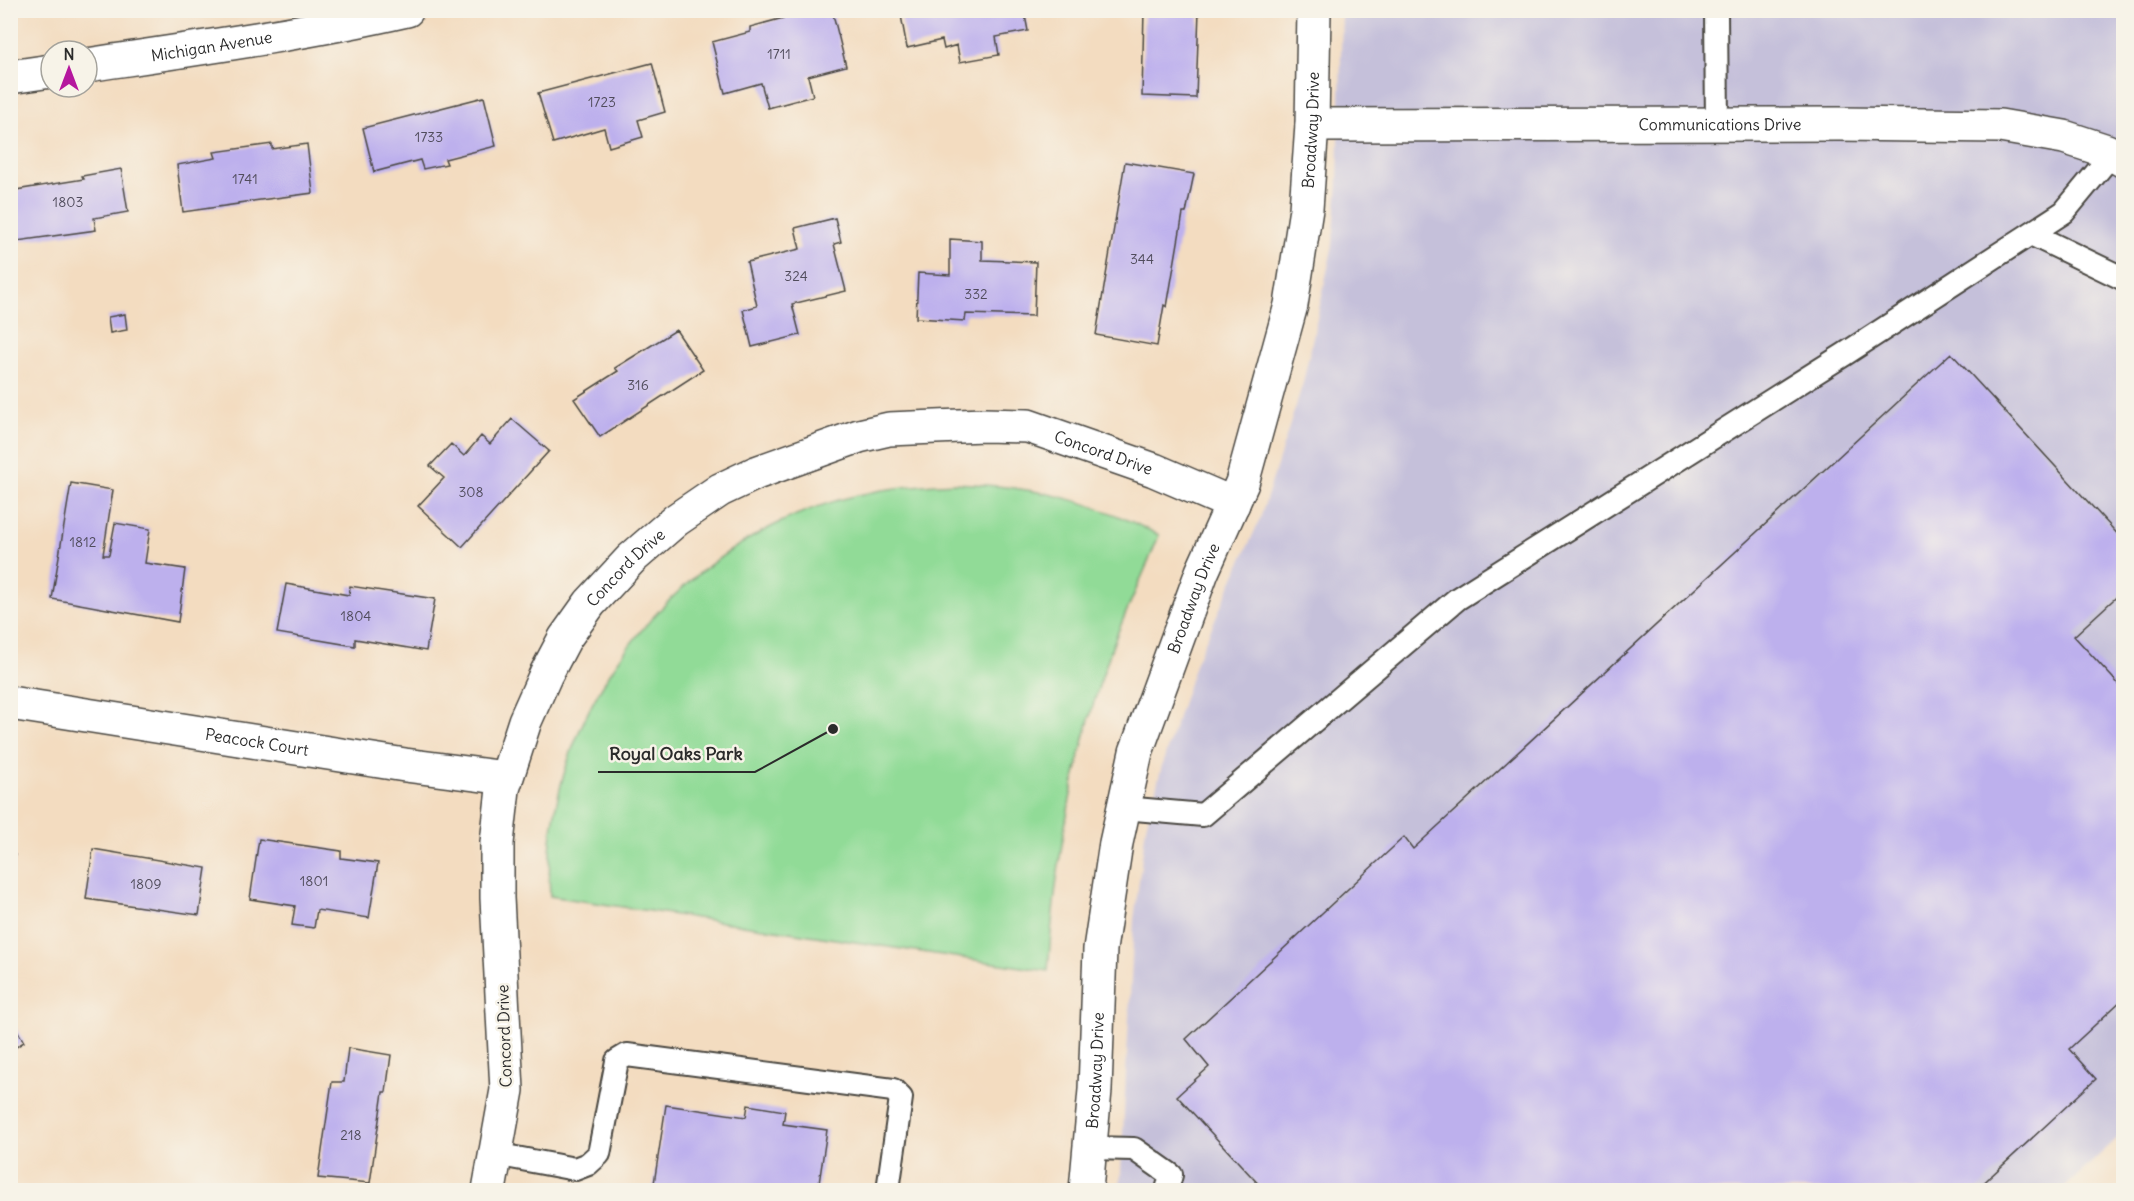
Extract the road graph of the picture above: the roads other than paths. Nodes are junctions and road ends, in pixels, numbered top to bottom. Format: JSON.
{"nodes":[{"id":1,"x":407,"y":10,"type":"edge"},
{"id":2,"x":1314,"y":10,"type":"edge"},
{"id":3,"x":1716,"y":10,"type":"edge"},
{"id":4,"x":99,"y":63,"type":"edge"},
{"id":5,"x":39,"y":73,"type":"edge"},
{"id":6,"x":10,"y":77,"type":"edge"},
{"id":7,"x":1312,"y":124,"type":"junction"},
{"id":8,"x":1717,"y":125,"type":"junction"},
{"id":9,"x":2118,"y":158,"type":"edge"},
{"id":10,"x":2031,"y":234,"type":"junction"},
{"id":11,"x":2124,"y":279,"type":"edge"},
{"id":12,"x":1233,"y":504,"type":"junction"},
{"id":13,"x":10,"y":703,"type":"edge"},
{"id":14,"x":506,"y":778,"type":"junction"},
{"id":15,"x":1124,"y":808,"type":"junction"},
{"id":16,"x":1090,"y":1148,"type":"junction"},
{"id":17,"x":495,"y":1154,"type":"junction"},
{"id":18,"x":489,"y":1191,"type":"edge"},
{"id":19,"x":888,"y":1191,"type":"edge"},
{"id":20,"x":1086,"y":1191,"type":"edge"},
{"id":21,"x":1167,"y":1191,"type":"edge"}],
"edges":[{"from":1,"to":4,"type":"street","name":"Michigan Avenue"},
{"from":2,"to":7,"type":"street","name":"Broadway Drive"},
{"from":3,"to":8,"type":"lane"},
{"from":5,"to":6,"type":"street"},
{"from":7,"to":8,"type":"street","name":"Communications Drive"},
{"from":7,"to":12,"type":"street","name":"Broadway Drive"},
{"from":8,"to":9,"type":"street","name":"Communications Drive"},
{"from":9,"to":10,"type":"lane"},
{"from":10,"to":11,"type":"lane"},
{"from":10,"to":15,"type":"lane"},
{"from":12,"to":14,"type":"street","name":"Concord Drive"},
{"from":12,"to":15,"type":"street","name":"Broadway Drive"},
{"from":13,"to":14,"type":"street","name":"Peacock Court"},
{"from":14,"to":17,"type":"street","name":"Concord Drive"},
{"from":15,"to":16,"type":"street","name":"Broadway Drive"},
{"from":16,"to":20,"type":"street","name":"Broadway Drive"},
{"from":16,"to":21,"type":"lane"},
{"from":17,"to":18,"type":"street","name":"Concord Drive"},
{"from":17,"to":19,"type":"lane"}]}
